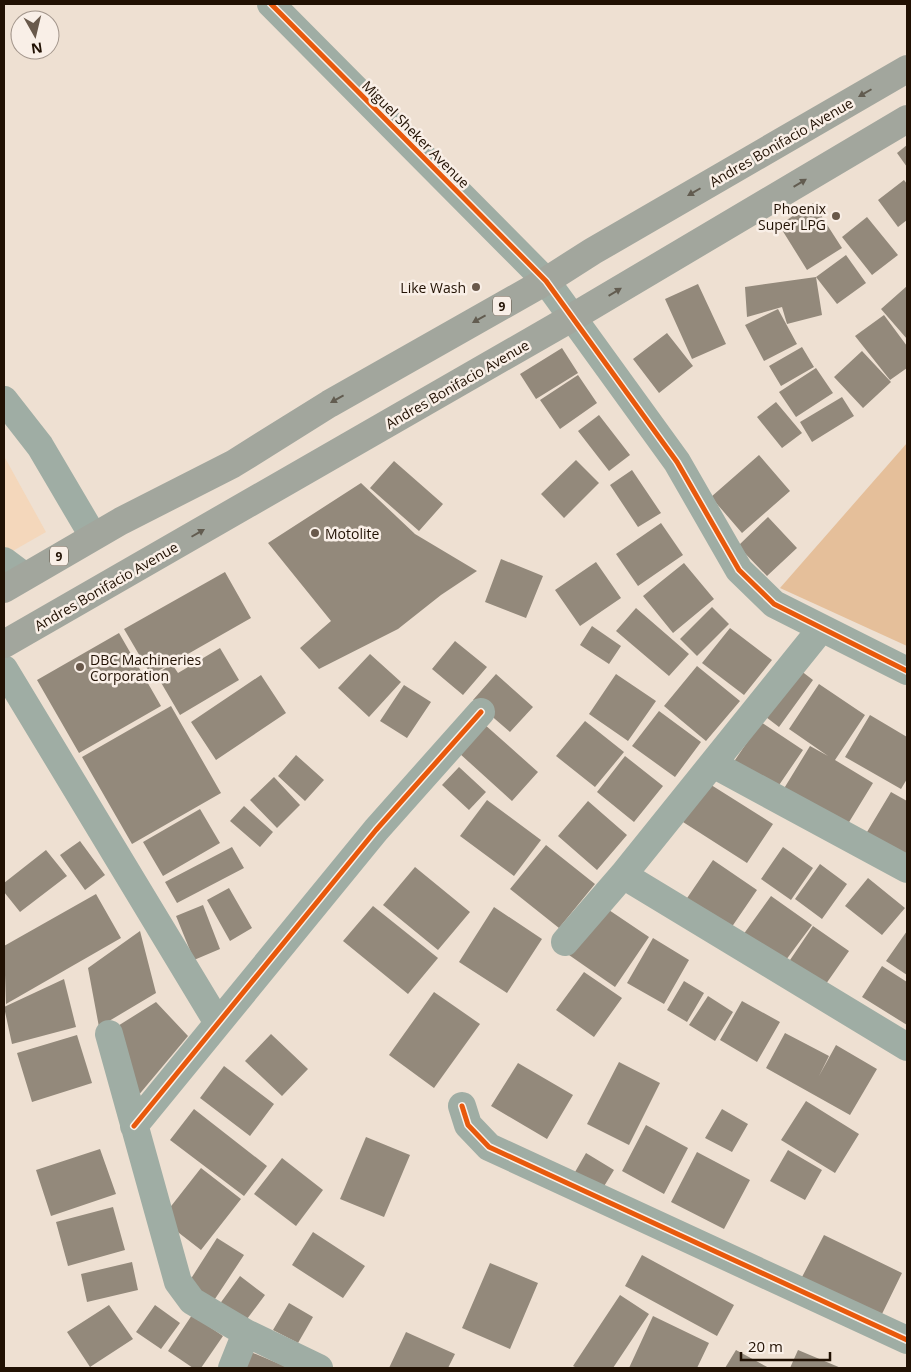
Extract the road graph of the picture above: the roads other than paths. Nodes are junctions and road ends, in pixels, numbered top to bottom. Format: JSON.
{"nodes":[{"id":1,"x":271,"y":4,"type":"edge"},
{"id":2,"x":907,"y":69,"type":"edge"},
{"id":3,"x":907,"y":119,"type":"edge"},
{"id":4,"x":546,"y":281,"type":"junction"},
{"id":5,"x":573,"y":317,"type":"junction"},
{"id":6,"x":4,"y":400,"type":"edge"},
{"id":7,"x":93,"y":536,"type":"junction"},
{"id":8,"x":10,"y":575,"type":"edge"},
{"id":9,"x":821,"y":629,"type":"junction"},
{"id":10,"x":4,"y":644,"type":"edge"},
{"id":11,"x":4,"y":669,"type":"edge"},
{"id":12,"x":907,"y":671,"type":"edge"},
{"id":13,"x":481,"y":712,"type":"dead end"},
{"id":14,"x":714,"y":764,"type":"junction"},
{"id":15,"x":907,"y":869,"type":"edge"},
{"id":16,"x":623,"y":875,"type":"junction"},
{"id":17,"x":565,"y":942,"type":"dead end"},
{"id":18,"x":218,"y":1022,"type":"junction"},
{"id":19,"x":109,"y":1034,"type":"dead end"},
{"id":20,"x":907,"y":1047,"type":"edge"},
{"id":21,"x":462,"y":1106,"type":"dead end"},
{"id":22,"x":134,"y":1126,"type":"junction"},
{"id":23,"x":246,"y":1333,"type":"junction"},
{"id":24,"x":907,"y":1340,"type":"edge"},
{"id":25,"x":232,"y":1368,"type":"edge"},
{"id":26,"x":319,"y":1368,"type":"edge"}],
"edges":[{"from":1,"to":4,"type":"street","name":"Miguel Sheker Avenue"},
{"from":2,"to":4,"type":"highway","name":"Andres Bonifacio Avenue","number":"9","one_way":true},
{"from":5,"to":3,"type":"highway","name":"Andres Bonifacio Avenue","one_way":true},
{"from":4,"to":5,"type":"street","name":"Miguel Sheker Avenue"},
{"from":4,"to":7,"type":"highway","name":"Andres Bonifacio Avenue","number":"9","one_way":true},
{"from":5,"to":9,"type":"street","name":"Miguel Sheker Avenue"},
{"from":10,"to":5,"type":"highway","name":"Andres Bonifacio Avenue","one_way":true},
{"from":6,"to":7,"type":"street"},
{"from":7,"to":8,"type":"highway","name":"Andres Bonifacio Avenue","number":"9"},
{"from":9,"to":12,"type":"street","name":"Miguel Sheker Avenue"},
{"from":9,"to":14,"type":"street"},
{"from":11,"to":18,"type":"street"},
{"from":13,"to":18,"type":"street"},
{"from":14,"to":15,"type":"street"},
{"from":14,"to":16,"type":"street"},
{"from":16,"to":17,"type":"street"},
{"from":16,"to":20,"type":"street"},
{"from":18,"to":22,"type":"street"},
{"from":19,"to":22,"type":"street"},
{"from":21,"to":24,"type":"street"},
{"from":22,"to":23,"type":"street"},
{"from":23,"to":25,"type":"street"},
{"from":23,"to":26,"type":"street"}]}
